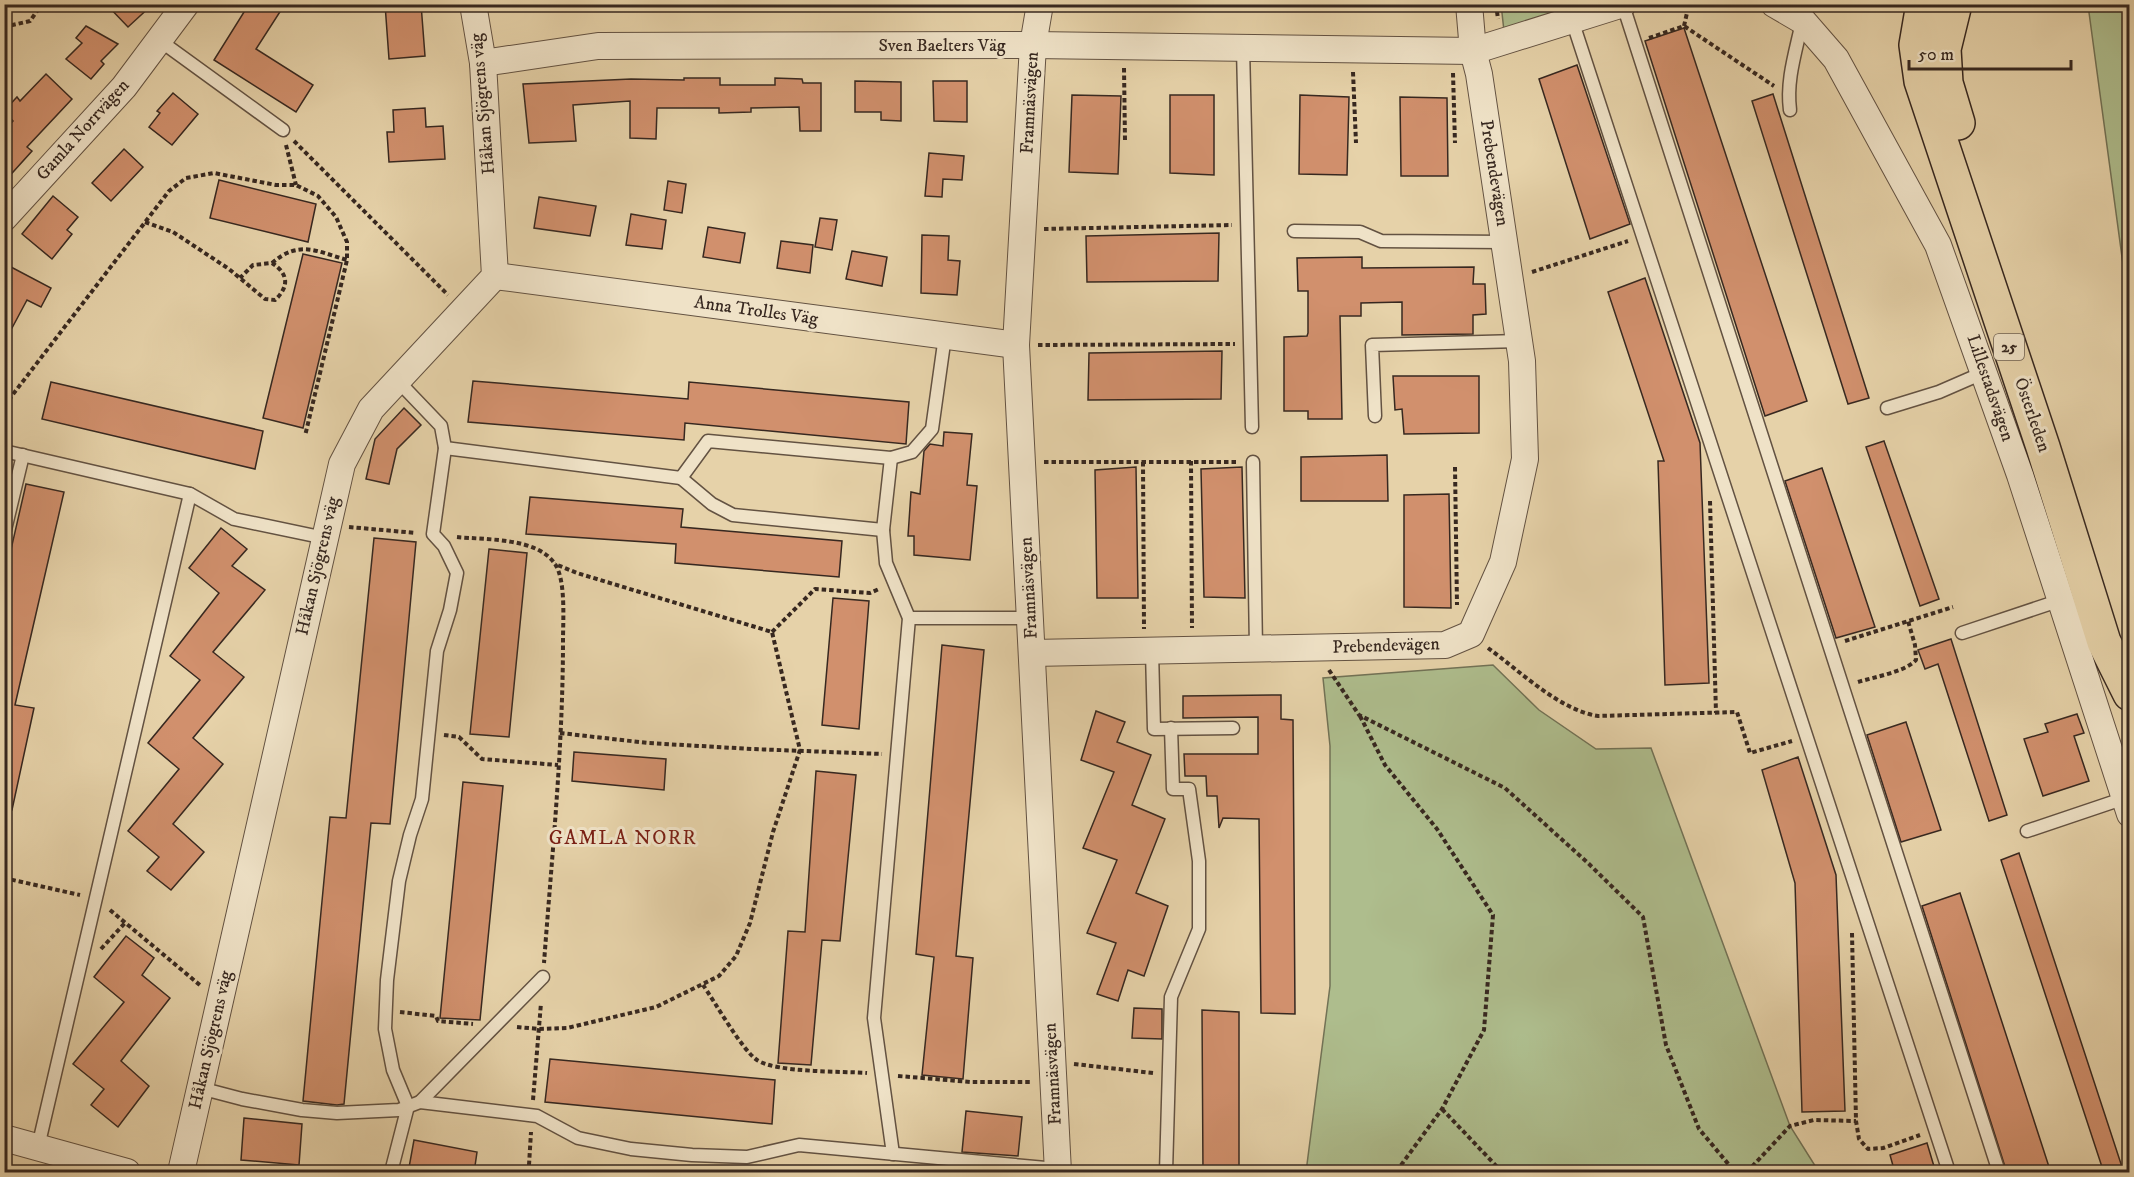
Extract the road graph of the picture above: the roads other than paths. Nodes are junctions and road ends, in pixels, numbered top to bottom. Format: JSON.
{"nodes":[{"id":1,"x":186,"y":4,"type":"edge"},
{"id":2,"x":473,"y":4,"type":"edge"},
{"id":3,"x":1040,"y":4,"type":"edge"},
{"id":4,"x":1469,"y":4,"type":"edge"},
{"id":5,"x":1774,"y":4,"type":"edge"},
{"id":6,"x":1923,"y":4,"type":"edge"},
{"id":7,"x":1955,"y":4,"type":"edge"},
{"id":8,"x":1623,"y":5,"type":"edge"},
{"id":9,"x":1572,"y":20,"type":"junction"},
{"id":10,"x":1803,"y":21,"type":"junction"},
{"id":11,"x":159,"y":40,"type":"junction"},
{"id":12,"x":1033,"y":45,"type":"junction"},
{"id":13,"x":1243,"y":48,"type":"junction"},
{"id":14,"x":1463,"y":51,"type":"junction"},
{"id":15,"x":483,"y":63,"type":"junction"},
{"id":16,"x":1790,"y":110,"type":"dead end"},
{"id":17,"x":283,"y":130,"type":"road end"},
{"id":18,"x":4,"y":218,"type":"edge"},
{"id":19,"x":1293,"y":231,"type":"dead end"},
{"id":20,"x":1504,"y":242,"type":"junction"},
{"id":21,"x":495,"y":276,"type":"junction"},
{"id":22,"x":945,"y":336,"type":"junction"},
{"id":23,"x":1520,"y":341,"type":"junction"},
{"id":24,"x":1016,"y":345,"type":"junction"},
{"id":25,"x":1984,"y":372,"type":"junction"},
{"id":26,"x":398,"y":380,"type":"junction"},
{"id":27,"x":1887,"y":408,"type":"dead end"},
{"id":28,"x":1375,"y":416,"type":"dead end"},
{"id":29,"x":1252,"y":427,"type":"dead end"},
{"id":30,"x":445,"y":448,"type":"junction"},
{"id":31,"x":4,"y":451,"type":"edge"},
{"id":32,"x":23,"y":455,"type":"junction"},
{"id":33,"x":891,"y":458,"type":"junction"},
{"id":34,"x":1253,"y":462,"type":"road end"},
{"id":35,"x":681,"y":478,"type":"junction"},
{"id":36,"x":190,"y":494,"type":"junction"},
{"id":37,"x":883,"y":530,"type":"junction"},
{"id":38,"x":326,"y":532,"type":"junction"},
{"id":39,"x":4,"y":534,"type":"edge"},
{"id":40,"x":2061,"y":600,"type":"junction"},
{"id":41,"x":909,"y":618,"type":"junction"},
{"id":42,"x":1030,"y":618,"type":"junction"},
{"id":43,"x":1962,"y":633,"type":"dead end"},
{"id":44,"x":2125,"y":643,"type":"edge"},
{"id":45,"x":1256,"y":649,"type":"junction"},
{"id":46,"x":1148,"y":651,"type":"junction"},
{"id":47,"x":1032,"y":653,"type":"junction"},
{"id":48,"x":2128,"y":689,"type":"edge"},
{"id":49,"x":1171,"y":728,"type":"junction"},
{"id":50,"x":1233,"y":728,"type":"dead end"},
{"id":51,"x":2127,"y":806,"type":"edge"},
{"id":52,"x":2027,"y":831,"type":"dead end"},
{"id":53,"x":543,"y":977,"type":"road end"},
{"id":54,"x":200,"y":1088,"type":"junction"},
{"id":55,"x":414,"y":1104,"type":"junction"},
{"id":56,"x":4,"y":1137,"type":"edge"},
{"id":57,"x":38,"y":1147,"type":"junction"},
{"id":58,"x":892,"y":1154,"type":"junction"},
{"id":59,"x":92,"y":1168,"type":"edge"},
{"id":60,"x":1057,"y":1171,"type":"edge"},
{"id":61,"x":127,"y":1173,"type":"edge"},
{"id":62,"x":181,"y":1173,"type":"edge"},
{"id":63,"x":391,"y":1173,"type":"edge"},
{"id":64,"x":1166,"y":1173,"type":"edge"},
{"id":65,"x":1949,"y":1173,"type":"edge"},
{"id":66,"x":1999,"y":1173,"type":"edge"}],
"edges":[{"from":1,"to":11,"type":"street","name":"Gamla Norrvägen"},
{"from":2,"to":15,"type":"street","name":"Håkan Sjögrens väg"},
{"from":3,"to":12,"type":"street","name":"Framnäsvägen"},
{"from":4,"to":14,"type":"street","name":"Prebendevägen"},
{"from":5,"to":10,"type":"street","name":"Lillestadsvägen"},
{"from":6,"to":48,"type":"highway","name":"Österleden","number":"25"},
{"from":7,"to":44,"type":"highway","name":"Österleden","number":"25"},
{"from":8,"to":9,"type":"street"},
{"from":8,"to":66,"type":"lane"},
{"from":9,"to":14,"type":"street"},
{"from":9,"to":65,"type":"lane"},
{"from":10,"to":16,"type":"lane"},
{"from":10,"to":25,"type":"street","name":"Lillestadsvägen"},
{"from":11,"to":17,"type":"lane"},
{"from":11,"to":18,"type":"street","name":"Gamla Norrvägen"},
{"from":12,"to":13,"type":"street","name":"Sven Baelters Väg"},
{"from":12,"to":15,"type":"street","name":"Sven Baelters Väg"},
{"from":12,"to":24,"type":"street","name":"Framnäsvägen"},
{"from":13,"to":14,"type":"street","name":"Sven Baelters Väg"},
{"from":13,"to":29,"type":"lane"},
{"from":14,"to":20,"type":"street","name":"Prebendevägen"},
{"from":15,"to":21,"type":"street","name":"Håkan Sjögrens väg"},
{"from":19,"to":20,"type":"lane"},
{"from":20,"to":23,"type":"street","name":"Prebendevägen"},
{"from":21,"to":22,"type":"street","name":"Anna Trolles Väg"},
{"from":21,"to":26,"type":"street","name":"Håkan Sjögrens väg"},
{"from":22,"to":24,"type":"street","name":"Anna Trolles Väg"},
{"from":22,"to":33,"type":"lane"},
{"from":23,"to":28,"type":"lane"},
{"from":23,"to":45,"type":"street","name":"Prebendevägen"},
{"from":24,"to":42,"type":"street","name":"Framnäsvägen"},
{"from":25,"to":27,"type":"lane","name":"Österleden"},
{"from":25,"to":40,"type":"street","name":"Lillestadsvägen"},
{"from":26,"to":30,"type":"lane"},
{"from":26,"to":38,"type":"street","name":"Håkan Sjögrens väg"},
{"from":30,"to":35,"type":"lane"},
{"from":30,"to":55,"type":"lane"},
{"from":31,"to":32,"type":"lane"},
{"from":32,"to":36,"type":"lane"},
{"from":32,"to":39,"type":"lane"},
{"from":33,"to":35,"type":"lane"},
{"from":33,"to":37,"type":"lane"},
{"from":34,"to":45,"type":"lane"},
{"from":35,"to":37,"type":"lane"},
{"from":36,"to":38,"type":"lane"},
{"from":36,"to":57,"type":"lane"},
{"from":37,"to":41,"type":"lane"},
{"from":38,"to":54,"type":"street","name":"Håkan Sjögrens väg"},
{"from":40,"to":43,"type":"lane"},
{"from":40,"to":51,"type":"street","name":"Lillestadsvägen"},
{"from":41,"to":42,"type":"lane"},
{"from":41,"to":58,"type":"lane"},
{"from":42,"to":47,"type":"street","name":"Framnäsvägen"},
{"from":44,"to":48,"type":"highway","name":"Österleden","number":"25"},
{"from":45,"to":46,"type":"street","name":"Prebendevägen"},
{"from":46,"to":47,"type":"street","name":"Prebendevägen"},
{"from":46,"to":49,"type":"lane"},
{"from":47,"to":60,"type":"street","name":"Framnäsvägen"},
{"from":49,"to":50,"type":"lane"},
{"from":49,"to":64,"type":"lane"},
{"from":51,"to":52,"type":"lane"},
{"from":53,"to":55,"type":"lane"},
{"from":54,"to":55,"type":"lane"},
{"from":54,"to":62,"type":"street","name":"Håkan Sjögrens väg"},
{"from":55,"to":58,"type":"lane"},
{"from":55,"to":63,"type":"lane"},
{"from":56,"to":57,"type":"street"},
{"from":57,"to":59,"type":"street"},
{"from":58,"to":60,"type":"lane"},
{"from":59,"to":61,"type":"street"}]}
